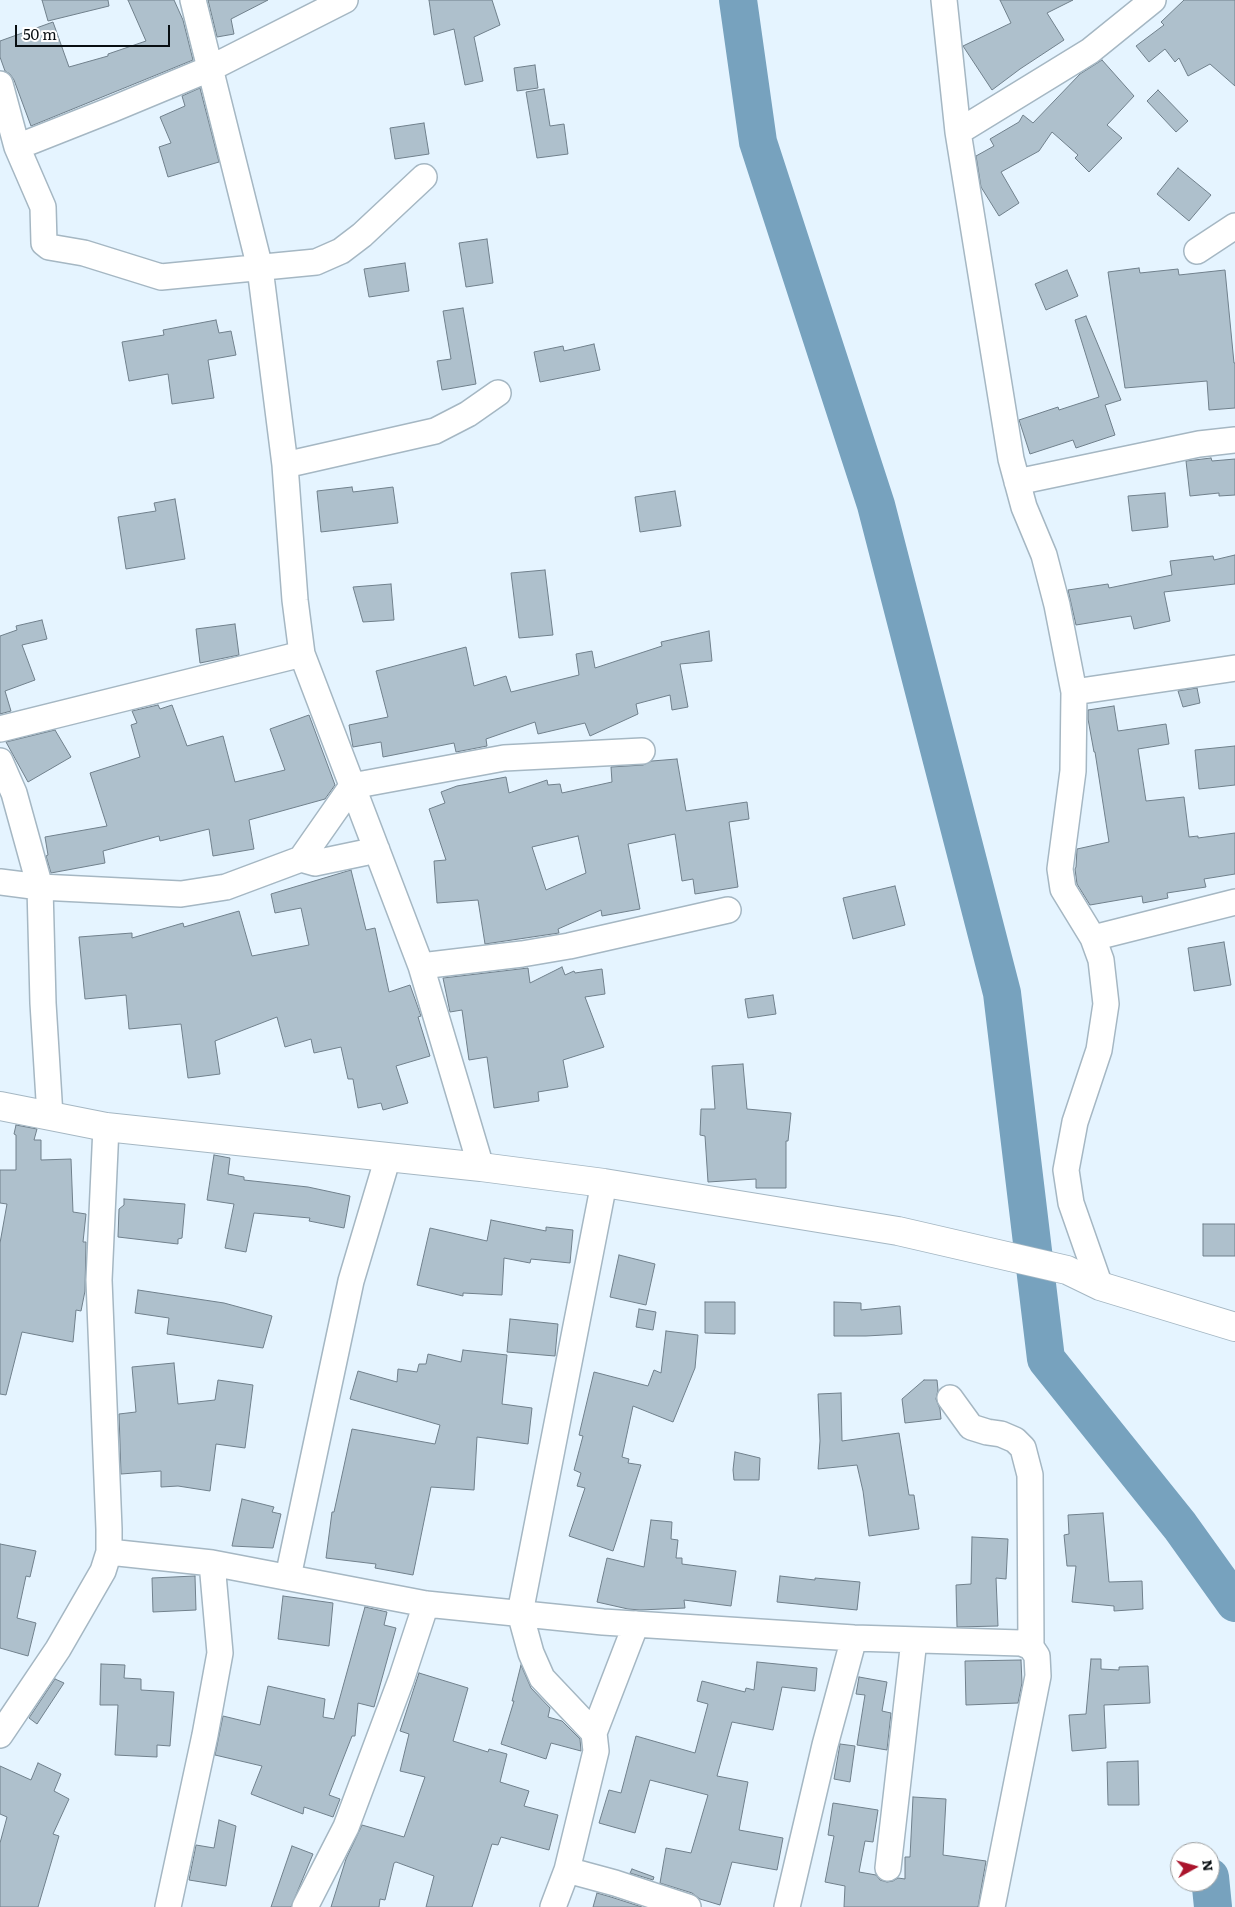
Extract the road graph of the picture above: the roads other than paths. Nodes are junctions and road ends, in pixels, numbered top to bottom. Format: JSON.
{"nodes":[{"id":1,"x":193,"y":0,"type":"edge"},
{"id":2,"x":345,"y":0,"type":"edge"},
{"id":3,"x":944,"y":0,"type":"edge"},
{"id":4,"x":1153,"y":0,"type":"edge"},
{"id":5,"x":209,"y":69,"type":"junction"},
{"id":6,"x":0,"y":84,"type":"edge"},
{"id":7,"x":958,"y":132,"type":"junction"},
{"id":8,"x":17,"y":147,"type":"junction"},
{"id":9,"x":424,"y":177,"type":"dead end"},
{"id":10,"x":1235,"y":226,"type":"edge"},
{"id":11,"x":1197,"y":251,"type":"dead end"},
{"id":12,"x":260,"y":268,"type":"junction"},
{"id":13,"x":498,"y":393,"type":"dead end"},
{"id":14,"x":1235,"y":440,"type":"edge"},
{"id":15,"x":285,"y":465,"type":"junction"},
{"id":16,"x":1017,"y":482,"type":"junction"},
{"id":17,"x":302,"y":654,"type":"junction"},
{"id":18,"x":1235,"y":668,"type":"edge"},
{"id":19,"x":1074,"y":692,"type":"junction"},
{"id":20,"x":0,"y":729,"type":"edge"},
{"id":21,"x":642,"y":751,"type":"dead end"},
{"id":22,"x":0,"y":761,"type":"edge"},
{"id":23,"x":352,"y":786,"type":"junction"},
{"id":24,"x":377,"y":850,"type":"junction"},
{"id":25,"x":301,"y":859,"type":"junction"},
{"id":26,"x":0,"y":882,"type":"edge"},
{"id":27,"x":40,"y":887,"type":"junction"},
{"id":28,"x":1235,"y":902,"type":"edge"},
{"id":29,"x":728,"y":910,"type":"dead end"},
{"id":30,"x":1093,"y":938,"type":"junction"},
{"id":31,"x":421,"y":966,"type":"junction"},
{"id":32,"x":0,"y":1106,"type":"edge"},
{"id":33,"x":50,"y":1116,"type":"junction"},
{"id":34,"x":106,"y":1126,"type":"junction"},
{"id":35,"x":388,"y":1157,"type":"junction"},
{"id":36,"x":481,"y":1167,"type":"junction"},
{"id":37,"x":604,"y":1183,"type":"junction"},
{"id":38,"x":1100,"y":1286,"type":"junction"},
{"id":39,"x":1235,"y":1327,"type":"edge"},
{"id":40,"x":950,"y":1398,"type":"dead end"},
{"id":41,"x":109,"y":1552,"type":"junction"},
{"id":42,"x":212,"y":1563,"type":"junction"},
{"id":43,"x":288,"y":1577,"type":"junction"},
{"id":44,"x":426,"y":1604,"type":"junction"},
{"id":45,"x":520,"y":1613,"type":"junction"},
{"id":46,"x":636,"y":1624,"type":"junction"},
{"id":47,"x":854,"y":1638,"type":"junction"},
{"id":48,"x":914,"y":1640,"type":"junction"},
{"id":49,"x":1031,"y":1647,"type":"junction"},
{"id":50,"x":594,"y":1733,"type":"junction"},
{"id":51,"x":0,"y":1735,"type":"edge"},
{"id":52,"x":888,"y":1868,"type":"dead end"},
{"id":53,"x":567,"y":1870,"type":"junction"},
{"id":54,"x":168,"y":1907,"type":"edge"},
{"id":55,"x":305,"y":1907,"type":"edge"},
{"id":56,"x":553,"y":1907,"type":"edge"},
{"id":57,"x":688,"y":1907,"type":"edge"},
{"id":58,"x":787,"y":1907,"type":"edge"},
{"id":59,"x":992,"y":1907,"type":"edge"}],
"edges":[{"from":1,"to":5,"type":"street"},
{"from":2,"to":5,"type":"street"},
{"from":3,"to":7,"type":"street"},
{"from":4,"to":7,"type":"street"},
{"from":5,"to":8,"type":"street"},
{"from":5,"to":12,"type":"street"},
{"from":6,"to":8,"type":"street"},
{"from":7,"to":16,"type":"street"},
{"from":8,"to":12,"type":"street"},
{"from":9,"to":12,"type":"street"},
{"from":10,"to":11,"type":"street"},
{"from":12,"to":15,"type":"street"},
{"from":13,"to":15,"type":"street"},
{"from":14,"to":16,"type":"street"},
{"from":15,"to":17,"type":"street"},
{"from":16,"to":19,"type":"street"},
{"from":17,"to":20,"type":"street"},
{"from":17,"to":23,"type":"street"},
{"from":18,"to":19,"type":"street"},
{"from":19,"to":30,"type":"street"},
{"from":21,"to":23,"type":"street"},
{"from":22,"to":27,"type":"street"},
{"from":23,"to":24,"type":"street"},
{"from":23,"to":25,"type":"street"},
{"from":24,"to":25,"type":"street"},
{"from":24,"to":31,"type":"street"},
{"from":25,"to":27,"type":"street"},
{"from":26,"to":27,"type":"street"},
{"from":27,"to":33,"type":"street"},
{"from":28,"to":30,"type":"street"},
{"from":29,"to":31,"type":"street"},
{"from":30,"to":38,"type":"street"},
{"from":31,"to":36,"type":"street"},
{"from":32,"to":33,"type":"street"},
{"from":33,"to":34,"type":"street"},
{"from":34,"to":35,"type":"street"},
{"from":34,"to":41,"type":"street"},
{"from":35,"to":36,"type":"street"},
{"from":35,"to":43,"type":"street"},
{"from":36,"to":37,"type":"street"},
{"from":37,"to":38,"type":"street"},
{"from":37,"to":45,"type":"street"},
{"from":38,"to":39,"type":"street"},
{"from":40,"to":49,"type":"street"},
{"from":41,"to":42,"type":"street"},
{"from":41,"to":51,"type":"street"},
{"from":42,"to":43,"type":"street"},
{"from":42,"to":54,"type":"street"},
{"from":43,"to":44,"type":"street"},
{"from":44,"to":45,"type":"street"},
{"from":44,"to":55,"type":"street"},
{"from":45,"to":46,"type":"street"},
{"from":45,"to":50,"type":"street"},
{"from":46,"to":47,"type":"street"},
{"from":46,"to":50,"type":"street"},
{"from":47,"to":48,"type":"street"},
{"from":47,"to":58,"type":"street"},
{"from":48,"to":49,"type":"street"},
{"from":48,"to":52,"type":"street"},
{"from":49,"to":59,"type":"street"},
{"from":50,"to":53,"type":"street"},
{"from":53,"to":56,"type":"street"},
{"from":53,"to":57,"type":"street"}]}
